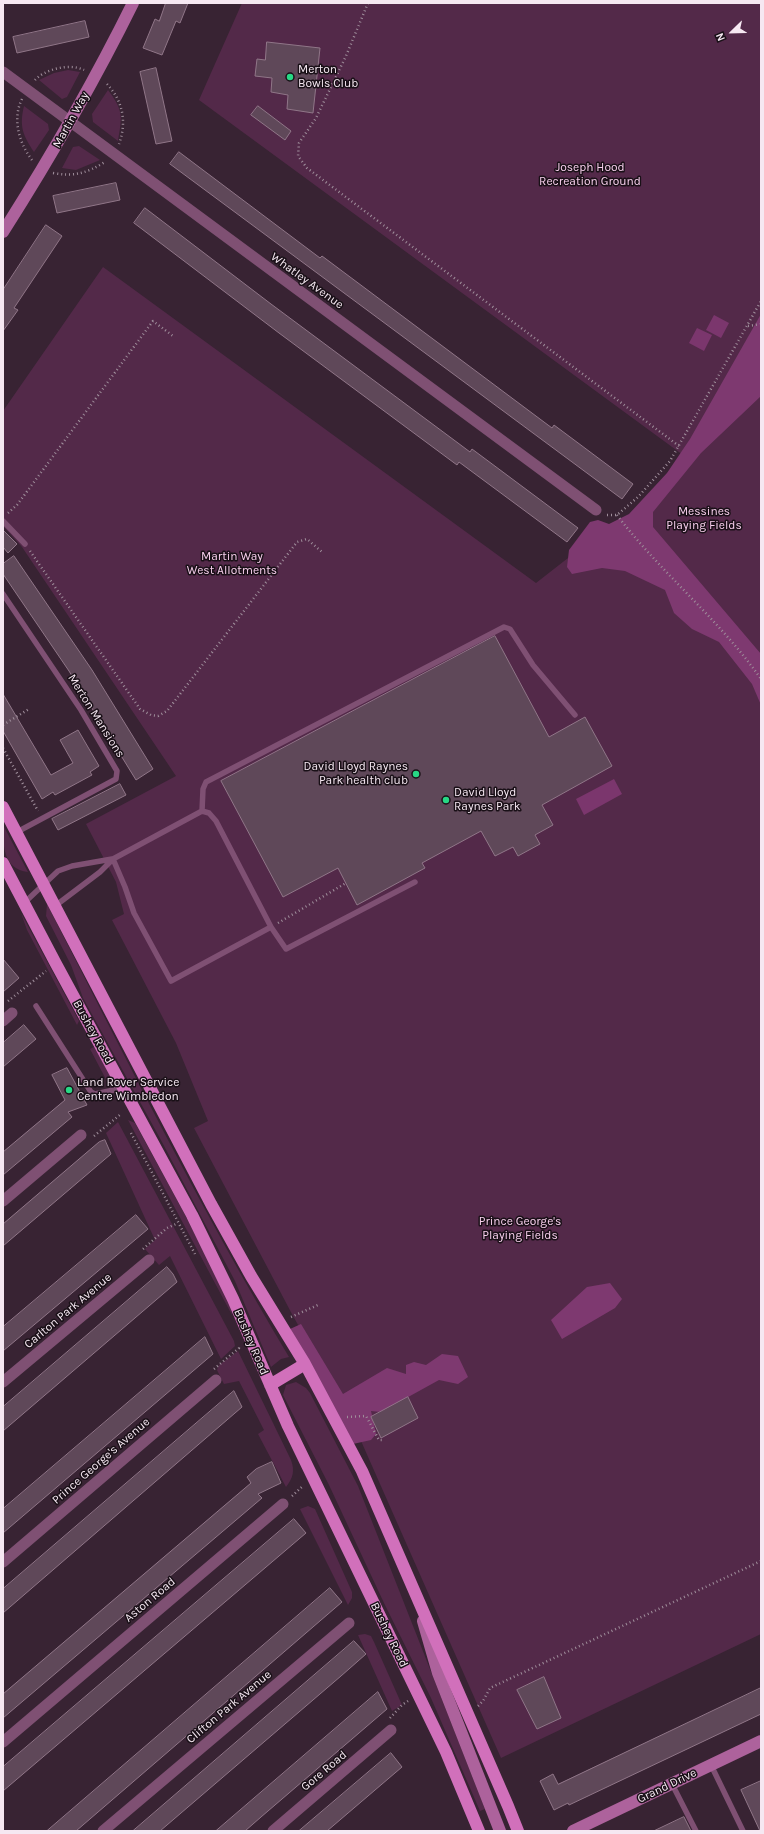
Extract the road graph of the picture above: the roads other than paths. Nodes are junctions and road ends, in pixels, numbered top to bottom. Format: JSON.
{"nodes":[{"id":1,"x":132,"y":3,"type":"edge"},
{"id":2,"x":3,"y":72,"type":"edge"},
{"id":3,"x":70,"y":122,"type":"junction"},
{"id":4,"x":3,"y":232,"type":"edge"},
{"id":5,"x":596,"y":510,"type":"dead end"},
{"id":6,"x":3,"y":521,"type":"edge"},
{"id":7,"x":25,"y":544,"type":"road end"},
{"id":8,"x":3,"y":594,"type":"edge"},
{"id":9,"x":575,"y":714,"type":"dead end"},
{"id":10,"x":3,"y":807,"type":"edge"},
{"id":11,"x":202,"y":811,"type":"junction"},
{"id":12,"x":17,"y":832,"type":"junction"},
{"id":13,"x":113,"y":859,"type":"junction"},
{"id":14,"x":3,"y":863,"type":"edge"},
{"id":15,"x":415,"y":882,"type":"dead end"},
{"id":16,"x":44,"y":884,"type":"junction"},
{"id":17,"x":24,"y":903,"type":"junction"},
{"id":18,"x":55,"y":906,"type":"junction"},
{"id":19,"x":271,"y":927,"type":"junction"},
{"id":20,"x":36,"y":1006,"type":"dead end"},
{"id":21,"x":12,"y":1013,"type":"road end"},
{"id":22,"x":3,"y":1021,"type":"edge"},
{"id":23,"x":124,"y":1088,"type":"junction"},
{"id":24,"x":81,"y":1135,"type":"road end"},
{"id":25,"x":3,"y":1201,"type":"edge"},
{"id":26,"x":149,"y":1260,"type":"road end"},
{"id":27,"x":305,"y":1364,"type":"junction"},
{"id":28,"x":216,"y":1380,"type":"road end"},
{"id":29,"x":3,"y":1382,"type":"edge"},
{"id":30,"x":270,"y":1385,"type":"junction"},
{"id":31,"x":282,"y":1504,"type":"road end"},
{"id":32,"x":3,"y":1562,"type":"edge"},
{"id":33,"x":413,"y":1588,"type":"junction"},
{"id":34,"x":348,"y":1623,"type":"dead end"},
{"id":35,"x":391,"y":1730,"type":"road end"},
{"id":36,"x":761,"y":1741,"type":"edge"},
{"id":37,"x":3,"y":1742,"type":"edge"},
{"id":38,"x":711,"y":1765,"type":"junction"},
{"id":39,"x":672,"y":1783,"type":"junction"},
{"id":40,"x":103,"y":1831,"type":"edge"},
{"id":41,"x":273,"y":1831,"type":"edge"},
{"id":42,"x":479,"y":1831,"type":"edge"},
{"id":43,"x":500,"y":1831,"type":"edge"},
{"id":44,"x":518,"y":1831,"type":"edge"},
{"id":45,"x":573,"y":1831,"type":"edge"},
{"id":46,"x":696,"y":1831,"type":"edge"},
{"id":47,"x":743,"y":1831,"type":"edge"}],
"edges":[{"from":1,"to":3,"type":"main road","name":"Martin Way"},
{"from":2,"to":3,"type":"street","name":"Whatley Avenue"},
{"from":3,"to":4,"type":"main road","name":"Martin Way"},
{"from":3,"to":5,"type":"street","name":"Whatley Avenue"},
{"from":6,"to":7,"type":"lane"},
{"from":8,"to":12,"type":"lane","name":"Merton Mansions"},
{"from":9,"to":11,"type":"lane"},
{"from":10,"to":12,"type":"main road","name":"Bushey Road"},
{"from":11,"to":13,"type":"lane"},
{"from":11,"to":19,"type":"lane"},
{"from":12,"to":16,"type":"main road","name":"Bushey Road"},
{"from":13,"to":16,"type":"lane"},
{"from":13,"to":18,"type":"lane"},
{"from":13,"to":19,"type":"lane"},
{"from":14,"to":17,"type":"main road","name":"Bushey Road"},
{"from":15,"to":19,"type":"lane"},
{"from":16,"to":17,"type":"lane"},
{"from":16,"to":18,"type":"main road","name":"Bushey Road"},
{"from":17,"to":23,"type":"main road","name":"Bushey Road"},
{"from":18,"to":27,"type":"main road","name":"Bushey Road"},
{"from":20,"to":23,"type":"lane"},
{"from":21,"to":22,"type":"street"},
{"from":23,"to":30,"type":"main road","name":"Bushey Road"},
{"from":24,"to":25,"type":"street"},
{"from":26,"to":29,"type":"street","name":"Carlton Park Avenue"},
{"from":27,"to":30,"type":"main road"},
{"from":27,"to":33,"type":"main road","name":"Bushey Road"},
{"from":28,"to":32,"type":"street","name":"Prince George's Avenue"},
{"from":30,"to":42,"type":"main road","name":"Bushey Road"},
{"from":31,"to":37,"type":"street","name":"Aston Road"},
{"from":33,"to":43,"type":"main road","name":"Bushey Road"},
{"from":33,"to":44,"type":"main road","name":"Bushey Road"},
{"from":34,"to":40,"type":"street","name":"Clifton Park Avenue"},
{"from":35,"to":41,"type":"street","name":"Gore Road"},
{"from":36,"to":38,"type":"main road","name":"Grand Drive"},
{"from":38,"to":39,"type":"main road","name":"Grand Drive"},
{"from":38,"to":47,"type":"lane"},
{"from":39,"to":45,"type":"main road","name":"Grand Drive"},
{"from":39,"to":46,"type":"lane"}]}
